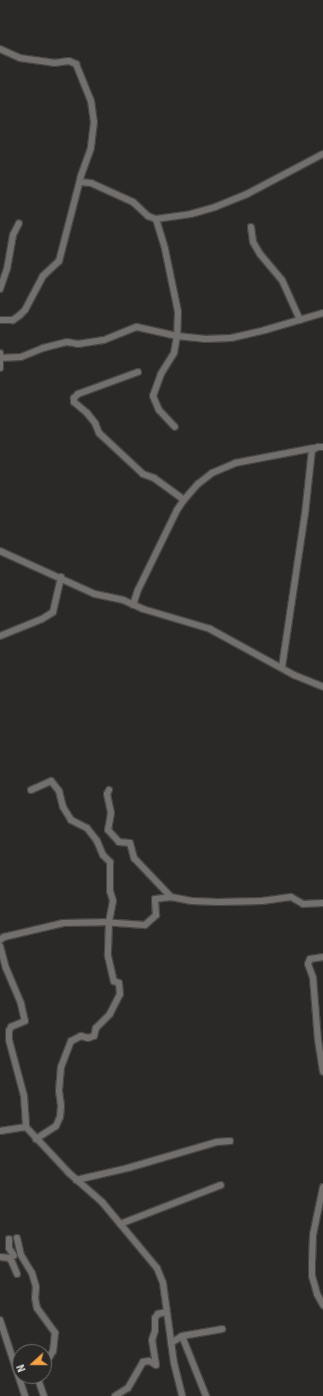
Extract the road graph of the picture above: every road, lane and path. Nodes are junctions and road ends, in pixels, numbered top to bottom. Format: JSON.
{"nodes":[{"id":1,"x":0,"y":49,"type":"edge"},
{"id":2,"x":323,"y":154,"type":"edge"},
{"id":3,"x":80,"y":182,"type":"junction"},
{"id":4,"x":156,"y":219,"type":"junction"},
{"id":5,"x":19,"y":222,"type":"dead end"},
{"id":6,"x":251,"y":227,"type":"dead end"},
{"id":7,"x":0,"y":290,"type":"edge"},
{"id":8,"x":323,"y":313,"type":"edge"},
{"id":9,"x":0,"y":320,"type":"edge"},
{"id":10,"x":300,"y":320,"type":"junction"},
{"id":11,"x":177,"y":336,"type":"junction"},
{"id":12,"x":0,"y":356,"type":"edge"},
{"id":13,"x":0,"y":368,"type":"edge"},
{"id":14,"x":138,"y":372,"type":"dead end"},
{"id":15,"x":176,"y":427,"type":"dead end"},
{"id":16,"x":323,"y":447,"type":"edge"},
{"id":17,"x":314,"y":448,"type":"junction"},
{"id":18,"x":184,"y":500,"type":"junction"},
{"id":19,"x":0,"y":551,"type":"edge"},
{"id":20,"x":61,"y":578,"type":"junction"},
{"id":21,"x":133,"y":604,"type":"junction"},
{"id":22,"x":0,"y":636,"type":"edge"},
{"id":23,"x":282,"y":667,"type":"junction"},
{"id":24,"x":323,"y":687,"type":"edge"},
{"id":25,"x":31,"y":790,"type":"dead end"},
{"id":26,"x":109,"y":790,"type":"dead end"},
{"id":27,"x":171,"y":897,"type":"junction"},
{"id":28,"x":323,"y":903,"type":"edge"},
{"id":29,"x":109,"y":922,"type":"junction"},
{"id":30,"x":0,"y":940,"type":"edge"},
{"id":31,"x":0,"y":946,"type":"edge"},
{"id":32,"x":323,"y":957,"type":"edge"},
{"id":33,"x":323,"y":1072,"type":"edge"},
{"id":34,"x":26,"y":1127,"type":"junction"},
{"id":35,"x":0,"y":1131,"type":"edge"},
{"id":36,"x":36,"y":1139,"type":"junction"},
{"id":37,"x":230,"y":1141,"type":"dead end"},
{"id":38,"x":76,"y":1180,"type":"junction"},
{"id":39,"x":221,"y":1185,"type":"dead end"},
{"id":40,"x":323,"y":1187,"type":"edge"},
{"id":41,"x":120,"y":1224,"type":"junction"},
{"id":42,"x":17,"y":1238,"type":"dead end"},
{"id":43,"x":9,"y":1240,"type":"dead end"},
{"id":44,"x":21,"y":1255,"type":"junction"},
{"id":45,"x":0,"y":1257,"type":"edge"},
{"id":46,"x":11,"y":1257,"type":"junction"},
{"id":47,"x":17,"y":1274,"type":"dead end"},
{"id":48,"x":323,"y":1305,"type":"edge"},
{"id":49,"x":166,"y":1312,"type":"junction"},
{"id":50,"x":0,"y":1320,"type":"edge"},
{"id":51,"x":222,"y":1329,"type":"dead end"},
{"id":52,"x":182,"y":1336,"type":"junction"},
{"id":53,"x":171,"y":1343,"type":"junction"},
{"id":54,"x":52,"y":1353,"type":"edge"},
{"id":55,"x":12,"y":1355,"type":"edge"},
{"id":56,"x":21,"y":1384,"type":"edge"},
{"id":57,"x":40,"y":1384,"type":"edge"},
{"id":58,"x":25,"y":1396,"type":"edge"},
{"id":59,"x":44,"y":1396,"type":"edge"},
{"id":60,"x":115,"y":1396,"type":"edge"},
{"id":61,"x":182,"y":1396,"type":"edge"},
{"id":62,"x":206,"y":1396,"type":"edge"}],
"edges":[{"from":1,"to":3,"type":"street"},
{"from":2,"to":4,"type":"street"},
{"from":3,"to":4,"type":"street"},
{"from":3,"to":9,"type":"street"},
{"from":4,"to":11,"type":"street"},
{"from":5,"to":7,"type":"street"},
{"from":6,"to":10,"type":"street"},
{"from":8,"to":10,"type":"street"},
{"from":10,"to":11,"type":"street"},
{"from":11,"to":12,"type":"street"},
{"from":11,"to":15,"type":"street"},
{"from":12,"to":13,"type":"street"},
{"from":14,"to":18,"type":"street"},
{"from":16,"to":17,"type":"street"},
{"from":17,"to":18,"type":"street"},
{"from":17,"to":23,"type":"street"},
{"from":18,"to":21,"type":"street"},
{"from":19,"to":20,"type":"street"},
{"from":20,"to":21,"type":"street"},
{"from":20,"to":22,"type":"street"},
{"from":21,"to":23,"type":"street"},
{"from":23,"to":24,"type":"street"},
{"from":25,"to":29,"type":"street"},
{"from":26,"to":27,"type":"street"},
{"from":27,"to":28,"type":"street"},
{"from":27,"to":29,"type":"street"},
{"from":29,"to":30,"type":"street"},
{"from":29,"to":36,"type":"street"},
{"from":31,"to":34,"type":"street"},
{"from":32,"to":33,"type":"street"},
{"from":34,"to":35,"type":"street"},
{"from":34,"to":36,"type":"street"},
{"from":36,"to":38,"type":"street"},
{"from":37,"to":38,"type":"street"},
{"from":38,"to":41,"type":"street"},
{"from":39,"to":41,"type":"street"},
{"from":40,"to":48,"type":"street"},
{"from":41,"to":49,"type":"street"},
{"from":42,"to":44,"type":"street"},
{"from":43,"to":46,"type":"street"},
{"from":44,"to":46,"type":"street"},
{"from":44,"to":54,"type":"street"},
{"from":45,"to":46,"type":"street"},
{"from":46,"to":47,"type":"street"},
{"from":49,"to":53,"type":"street"},
{"from":49,"to":60,"type":"street"},
{"from":50,"to":55,"type":"street"},
{"from":51,"to":52,"type":"street"},
{"from":52,"to":53,"type":"street"},
{"from":52,"to":62,"type":"street"},
{"from":53,"to":61,"type":"street"},
{"from":56,"to":58,"type":"street"},
{"from":57,"to":59,"type":"street"}]}
